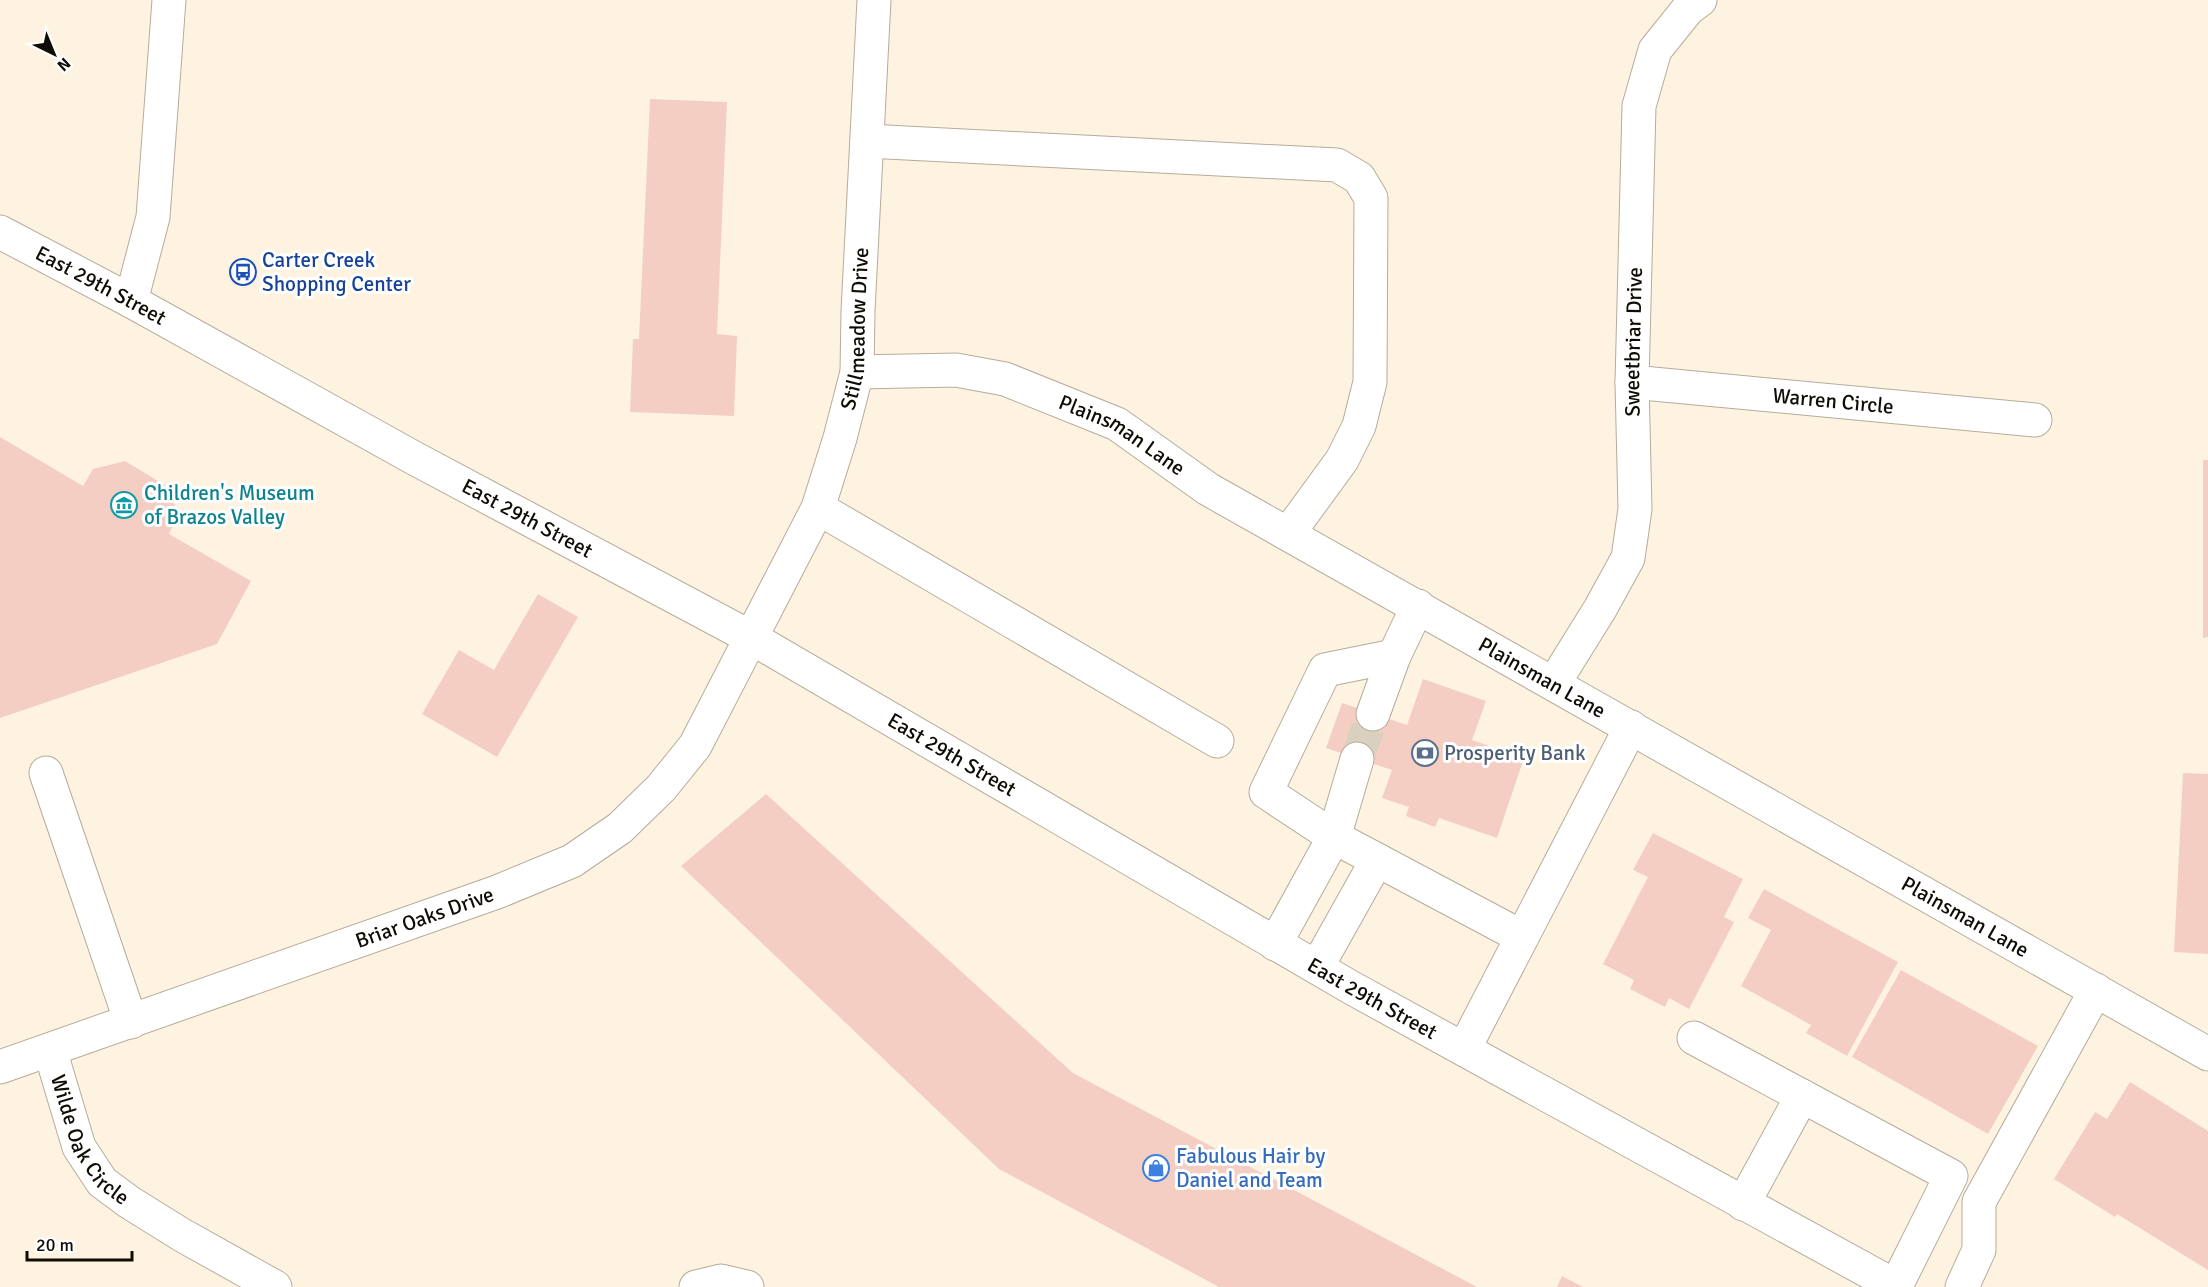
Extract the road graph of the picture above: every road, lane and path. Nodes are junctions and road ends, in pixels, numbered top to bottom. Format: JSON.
{"nodes":[{"id":1,"x":169,"y":0,"type":"edge"},
{"id":2,"x":874,"y":0,"type":"edge"},
{"id":3,"x":1700,"y":0,"type":"edge"},
{"id":4,"x":867,"y":141,"type":"junction"},
{"id":5,"x":0,"y":232,"type":"edge"},
{"id":6,"x":131,"y":301,"type":"junction"},
{"id":7,"x":857,"y":372,"type":"junction"},
{"id":8,"x":1632,"y":382,"type":"junction"},
{"id":9,"x":2035,"y":420,"type":"dead end"},
{"id":10,"x":818,"y":508,"type":"junction"},
{"id":11,"x":1288,"y":534,"type":"junction"},
{"id":12,"x":1418,"y":606,"type":"junction"},
{"id":13,"x":750,"y":637,"type":"junction"},
{"id":14,"x":1394,"y":656,"type":"junction"},
{"id":15,"x":1554,"y":683,"type":"junction"},
{"id":16,"x":1373,"y":714,"type":"tunnel mouth"},
{"id":17,"x":1631,"y":727,"type":"junction"},
{"id":18,"x":1217,"y":741,"type":"dead end"},
{"id":19,"x":1358,"y":759,"type":"tunnel mouth"},
{"id":20,"x":46,"y":773,"type":"dead end"},
{"id":21,"x":1334,"y":837,"type":"junction"},
{"id":22,"x":1377,"y":860,"type":"junction"},
{"id":23,"x":1522,"y":937,"type":"junction"},
{"id":24,"x":1275,"y":944,"type":"junction"},
{"id":25,"x":1317,"y":967,"type":"junction"},
{"id":26,"x":2096,"y":990,"type":"junction"},
{"id":27,"x":131,"y":1022,"type":"junction"},
{"id":28,"x":1694,"y":1038,"type":"dead end"},
{"id":29,"x":1464,"y":1049,"type":"junction"},
{"id":30,"x":50,"y":1050,"type":"junction"},
{"id":31,"x":2208,"y":1053,"type":"edge"},
{"id":32,"x":0,"y":1067,"type":"edge"},
{"id":33,"x":1802,"y":1096,"type":"junction"},
{"id":34,"x":1743,"y":1204,"type":"junction"},
{"id":35,"x":1888,"y":1285,"type":"edge"},
{"id":36,"x":274,"y":1287,"type":"edge"},
{"id":37,"x":696,"y":1287,"type":"edge"},
{"id":38,"x":747,"y":1287,"type":"edge"},
{"id":39,"x":1962,"y":1287,"type":"edge"}],
"edges":[{"from":1,"to":6,"type":"street"},
{"from":2,"to":4,"type":"street","name":"Stillmeadow Drive"},
{"from":3,"to":8,"type":"street","name":"Sweetbriar Drive"},
{"from":4,"to":7,"type":"street","name":"Stillmeadow Drive"},
{"from":4,"to":11,"type":"street"},
{"from":5,"to":6,"type":"street","name":"East 29th Street"},
{"from":6,"to":13,"type":"street","name":"East 29th Street"},
{"from":7,"to":10,"type":"street","name":"Stillmeadow Drive"},
{"from":7,"to":11,"type":"street","name":"Plainsman Lane"},
{"from":8,"to":9,"type":"street","name":"Warren Circle"},
{"from":8,"to":15,"type":"street","name":"Sweetbriar Drive"},
{"from":10,"to":13,"type":"street","name":"Stillmeadow Drive"},
{"from":10,"to":18,"type":"street"},
{"from":11,"to":12,"type":"street","name":"Plainsman Lane"},
{"from":12,"to":14,"type":"street"},
{"from":12,"to":15,"type":"street","name":"Plainsman Lane"},
{"from":13,"to":24,"type":"street","name":"East 29th Street"},
{"from":13,"to":27,"type":"street","name":"Briar Oaks Drive"},
{"from":14,"to":16,"type":"street"},
{"from":14,"to":21,"type":"street"},
{"from":15,"to":17,"type":"street","name":"Plainsman Lane"},
{"from":17,"to":23,"type":"street"},
{"from":17,"to":26,"type":"street","name":"Plainsman Lane"},
{"from":19,"to":21,"type":"street"},
{"from":20,"to":27,"type":"street"},
{"from":21,"to":22,"type":"street"},
{"from":21,"to":24,"type":"street"},
{"from":22,"to":23,"type":"street"},
{"from":22,"to":25,"type":"street"},
{"from":23,"to":29,"type":"street"},
{"from":24,"to":25,"type":"street","name":"East 29th Street"},
{"from":25,"to":29,"type":"street","name":"East 29th Street"},
{"from":26,"to":31,"type":"street","name":"Plainsman Lane"},
{"from":26,"to":39,"type":"street"},
{"from":27,"to":30,"type":"street","name":"Briar Oaks Drive"},
{"from":28,"to":33,"type":"street"},
{"from":29,"to":34,"type":"street","name":"East 29th Street"},
{"from":30,"to":32,"type":"street","name":"Briar Oaks Drive"},
{"from":30,"to":36,"type":"street","name":"Wilde Oak Circle"},
{"from":33,"to":34,"type":"street"},
{"from":33,"to":35,"type":"street"},
{"from":34,"to":35,"type":"street","name":"East 29th Street"},
{"from":37,"to":38,"type":"street"}]}
